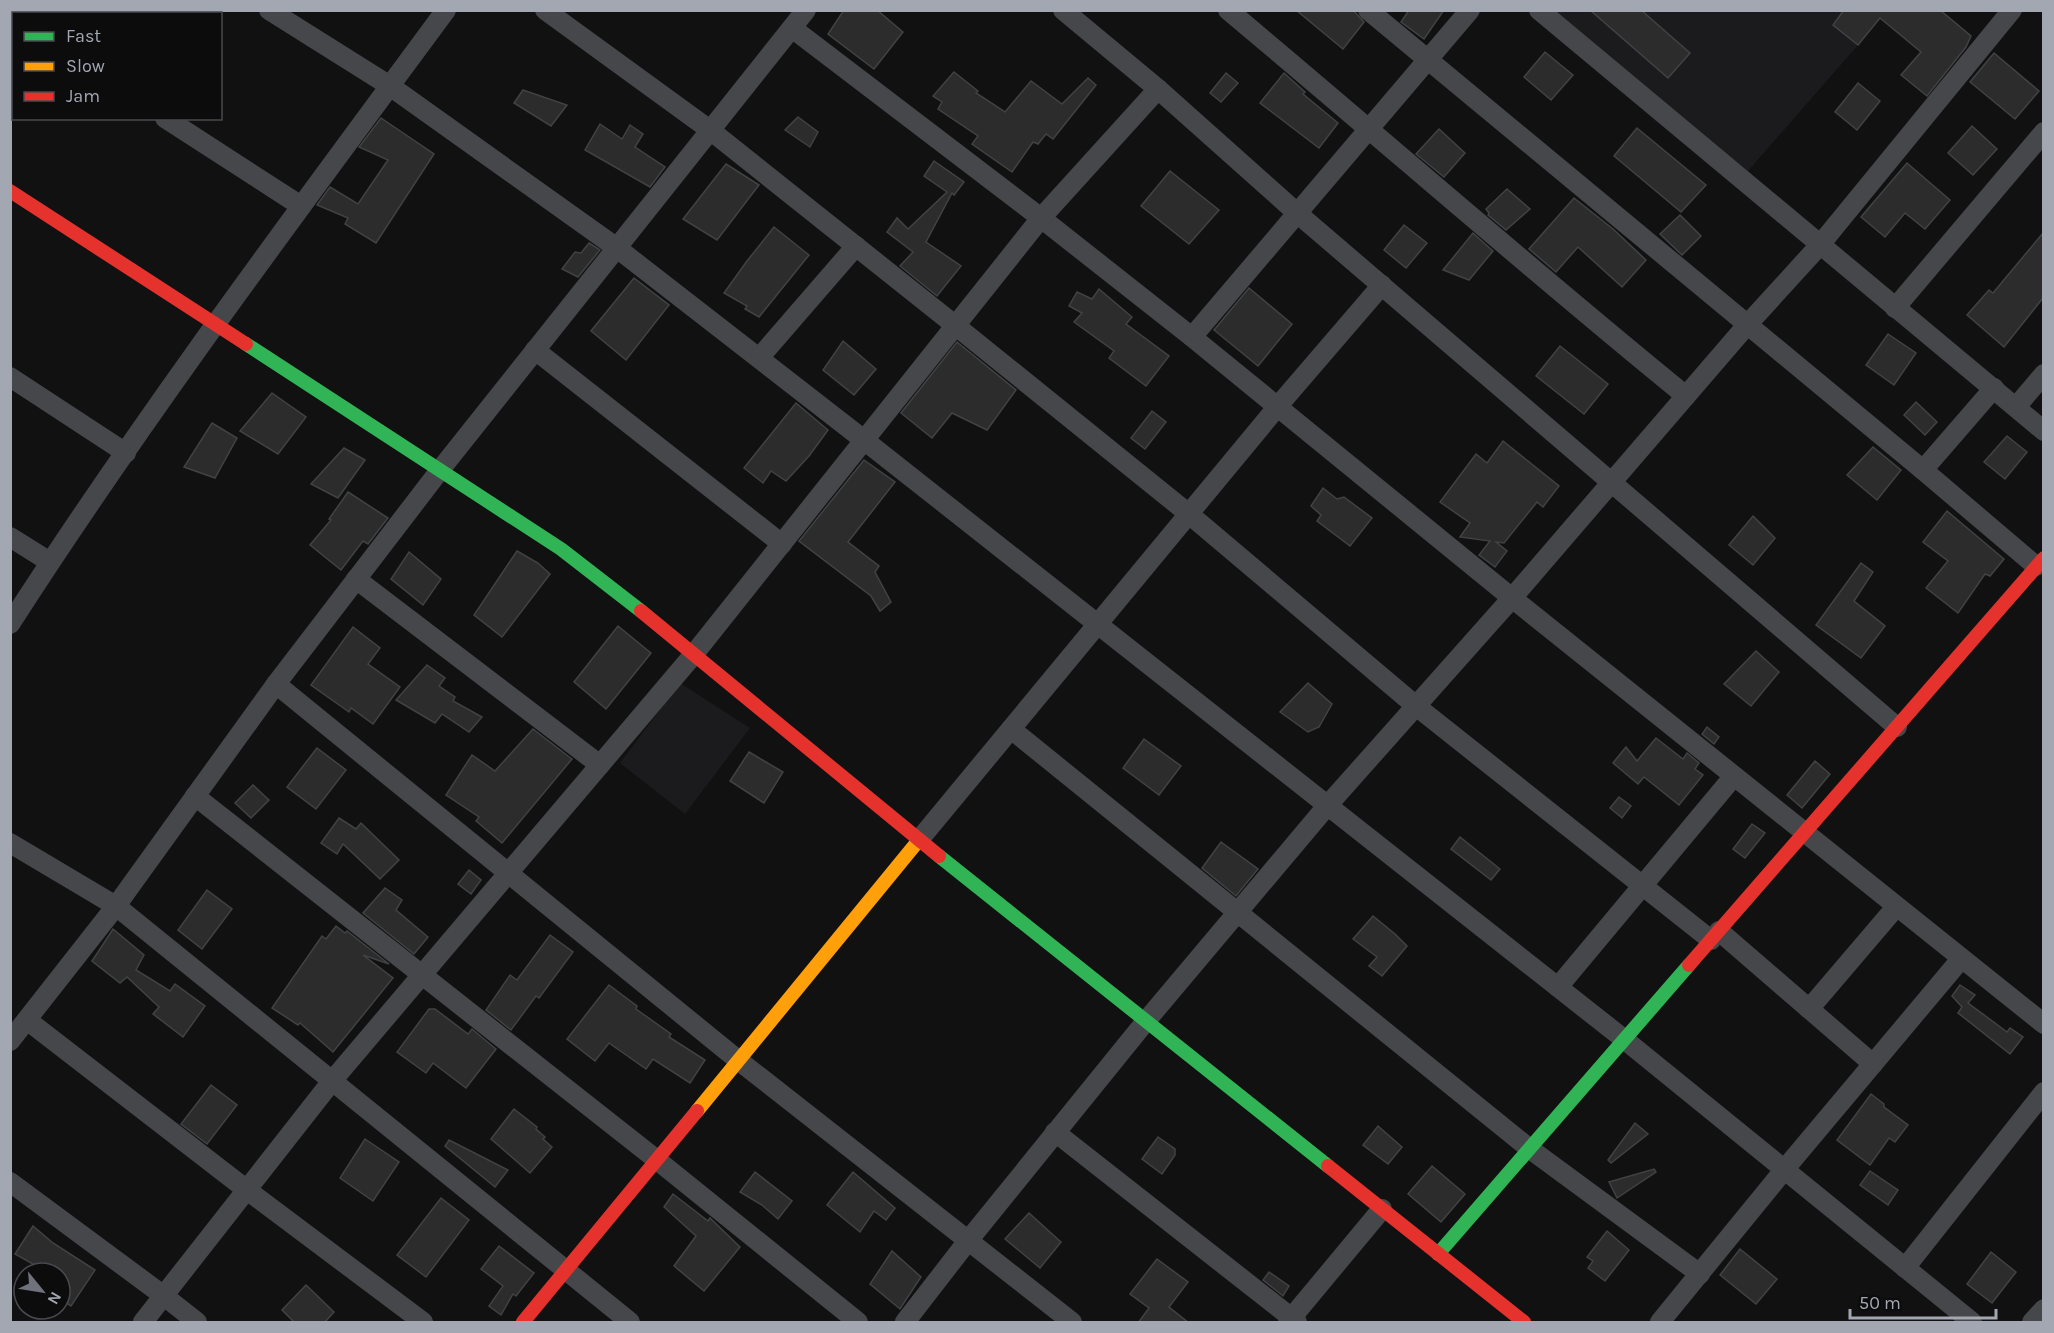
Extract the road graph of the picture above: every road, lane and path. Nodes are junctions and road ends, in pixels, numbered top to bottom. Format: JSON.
{"nodes":[{"id":1,"x":269,"y":10,"type":"edge"},
{"id":2,"x":446,"y":10,"type":"edge"},
{"id":3,"x":545,"y":10,"type":"edge"},
{"id":4,"x":806,"y":10,"type":"edge"},
{"id":5,"x":1063,"y":10,"type":"edge"},
{"id":6,"x":1228,"y":10,"type":"edge"},
{"id":7,"x":1368,"y":10,"type":"edge"},
{"id":8,"x":1470,"y":10,"type":"edge"},
{"id":9,"x":1539,"y":10,"type":"edge"},
{"id":10,"x":2012,"y":10,"type":"edge"},
{"id":11,"x":792,"y":28,"type":"junction"},
{"id":12,"x":1428,"y":59,"type":"junction"},
{"id":13,"x":390,"y":86,"type":"junction"},
{"id":14,"x":1158,"y":89,"type":"junction"},
{"id":15,"x":168,"y":120,"type":"edge"},
{"id":16,"x":1371,"y":129,"type":"junction"},
{"id":17,"x":710,"y":130,"type":"junction"},
{"id":18,"x":2043,"y":132,"type":"edge"},
{"id":19,"x":10,"y":191,"type":"edge"},
{"id":20,"x":301,"y":206,"type":"junction"},
{"id":21,"x":1297,"y":213,"type":"junction"},
{"id":22,"x":1041,"y":218,"type":"junction"},
{"id":23,"x":856,"y":246,"type":"junction"},
{"id":24,"x":1819,"y":246,"type":"junction"},
{"id":25,"x":617,"y":248,"type":"junction"},
{"id":26,"x":1382,"y":285,"type":"junction"},
{"id":27,"x":1895,"y":308,"type":"junction"},
{"id":28,"x":214,"y":324,"type":"junction"},
{"id":29,"x":1747,"y":325,"type":"junction"},
{"id":30,"x":956,"y":326,"type":"junction"},
{"id":31,"x":1192,"y":337,"type":"junction"},
{"id":32,"x":535,"y":350,"type":"junction"},
{"id":33,"x":759,"y":358,"type":"junction"},
{"id":34,"x":2043,"y":374,"type":"edge"},
{"id":35,"x":10,"y":377,"type":"edge"},
{"id":36,"x":1994,"y":388,"type":"junction"},
{"id":37,"x":1686,"y":396,"type":"junction"},
{"id":38,"x":1278,"y":406,"type":"junction"},
{"id":39,"x":2016,"y":407,"type":"junction"},
{"id":40,"x":2043,"y":431,"type":"edge"},
{"id":41,"x":864,"y":440,"type":"junction"},
{"id":42,"x":126,"y":453,"type":"junction"},
{"id":43,"x":440,"y":470,"type":"junction"},
{"id":44,"x":1923,"y":470,"type":"junction"},
{"id":45,"x":1612,"y":482,"type":"junction"},
{"id":46,"x":1189,"y":514,"type":"junction"},
{"id":47,"x":10,"y":537,"type":"edge"},
{"id":48,"x":782,"y":543,"type":"junction"},
{"id":49,"x":50,"y":562,"type":"junction"},
{"id":50,"x":2040,"y":562,"type":"edge"},
{"id":51,"x":356,"y":579,"type":"junction"},
{"id":52,"x":1512,"y":598,"type":"junction"},
{"id":53,"x":10,"y":624,"type":"edge"},
{"id":54,"x":1098,"y":625,"type":"junction"},
{"id":55,"x":694,"y":654,"type":"junction"},
{"id":56,"x":276,"y":684,"type":"junction"},
{"id":57,"x":1416,"y":706,"type":"junction"},
{"id":58,"x":1897,"y":727,"type":"junction"},
{"id":59,"x":1011,"y":729,"type":"junction"},
{"id":60,"x":600,"y":765,"type":"junction"},
{"id":61,"x":1734,"y":776,"type":"junction"},
{"id":62,"x":195,"y":796,"type":"junction"},
{"id":63,"x":1327,"y":806,"type":"junction"},
{"id":64,"x":1805,"y":832,"type":"junction"},
{"id":65,"x":919,"y":840,"type":"junction"},
{"id":66,"x":10,"y":843,"type":"edge"},
{"id":67,"x":509,"y":872,"type":"junction"},
{"id":68,"x":1643,"y":886,"type":"junction"},
{"id":69,"x":116,"y":906,"type":"junction"},
{"id":70,"x":1896,"y":907,"type":"junction"},
{"id":71,"x":1238,"y":913,"type":"junction"},
{"id":72,"x":1715,"y":936,"type":"junction"},
{"id":73,"x":1961,"y":959,"type":"junction"},
{"id":74,"x":422,"y":975,"type":"junction"},
{"id":75,"x":1558,"y":987,"type":"junction"},
{"id":76,"x":1809,"y":1009,"type":"junction"},
{"id":77,"x":27,"y":1020,"type":"junction"},
{"id":78,"x":1146,"y":1021,"type":"junction"},
{"id":79,"x":2043,"y":1024,"type":"edge"},
{"id":80,"x":1624,"y":1040,"type":"junction"},
{"id":81,"x":10,"y":1041,"type":"edge"},
{"id":82,"x":738,"y":1060,"type":"junction"},
{"id":83,"x":1873,"y":1064,"type":"junction"},
{"id":84,"x":332,"y":1081,"type":"junction"},
{"id":85,"x":2043,"y":1092,"type":"edge"},
{"id":86,"x":1055,"y":1132,"type":"junction"},
{"id":87,"x":1530,"y":1149,"type":"junction"},
{"id":88,"x":657,"y":1160,"type":"junction"},
{"id":89,"x":1784,"y":1170,"type":"junction"},
{"id":90,"x":10,"y":1182,"type":"edge"},
{"id":91,"x":247,"y":1190,"type":"junction"},
{"id":92,"x":1382,"y":1209,"type":"junction"},
{"id":93,"x":967,"y":1242,"type":"junction"},
{"id":94,"x":1438,"y":1254,"type":"junction"},
{"id":95,"x":1905,"y":1268,"type":"junction"},
{"id":96,"x":566,"y":1271,"type":"junction"},
{"id":97,"x":1700,"y":1274,"type":"junction"},
{"id":98,"x":164,"y":1296,"type":"junction"},
{"id":99,"x":2043,"y":1309,"type":"edge"},
{"id":100,"x":1292,"y":1321,"type":"edge"},
{"id":101,"x":143,"y":1323,"type":"edge"},
{"id":102,"x":197,"y":1323,"type":"edge"},
{"id":103,"x":423,"y":1323,"type":"edge"},
{"id":104,"x":523,"y":1323,"type":"edge"},
{"id":105,"x":630,"y":1323,"type":"edge"},
{"id":106,"x":858,"y":1323,"type":"edge"},
{"id":107,"x":905,"y":1323,"type":"edge"},
{"id":108,"x":1072,"y":1323,"type":"edge"},
{"id":109,"x":1524,"y":1323,"type":"edge"},
{"id":110,"x":1660,"y":1323,"type":"edge"},
{"id":111,"x":1972,"y":1323,"type":"edge"},
{"id":112,"x":2032,"y":1323,"type":"edge"}],
"edges":[{"from":1,"to":13,"type":"street"},
{"from":2,"to":13,"type":"street"},
{"from":3,"to":17,"type":"street"},
{"from":4,"to":11,"type":"street"},
{"from":5,"to":14,"type":"street"},
{"from":6,"to":16,"type":"street"},
{"from":7,"to":12,"type":"street"},
{"from":8,"to":12,"type":"street"},
{"from":9,"to":24,"type":"street"},
{"from":10,"to":24,"type":"street"},
{"from":11,"to":17,"type":"street"},
{"from":11,"to":22,"type":"street"},
{"from":12,"to":16,"type":"street"},
{"from":12,"to":29,"type":"street"},
{"from":13,"to":20,"type":"street"},
{"from":13,"to":25,"type":"street"},
{"from":14,"to":21,"type":"street"},
{"from":14,"to":22,"type":"street"},
{"from":15,"to":20,"type":"street"},
{"from":16,"to":21,"type":"street"},
{"from":16,"to":37,"type":"street"},
{"from":17,"to":23,"type":"street"},
{"from":17,"to":25,"type":"street"},
{"from":18,"to":27,"type":"street"},
{"from":19,"to":28,"type":"street"},
{"from":20,"to":28,"type":"street"},
{"from":21,"to":26,"type":"street"},
{"from":21,"to":31,"type":"street"},
{"from":22,"to":30,"type":"street"},
{"from":22,"to":31,"type":"street"},
{"from":23,"to":30,"type":"street"},
{"from":23,"to":33,"type":"street"},
{"from":24,"to":27,"type":"street"},
{"from":24,"to":29,"type":"street"},
{"from":25,"to":32,"type":"street"},
{"from":25,"to":33,"type":"street"},
{"from":26,"to":38,"type":"street"},
{"from":26,"to":45,"type":"street"},
{"from":27,"to":36,"type":"street"},
{"from":28,"to":42,"type":"street"},
{"from":28,"to":43,"type":"street"},
{"from":29,"to":37,"type":"street"},
{"from":29,"to":44,"type":"street"},
{"from":30,"to":41,"type":"street"},
{"from":30,"to":46,"type":"street"},
{"from":31,"to":38,"type":"street"},
{"from":32,"to":43,"type":"street"},
{"from":32,"to":48,"type":"street"},
{"from":33,"to":41,"type":"street"},
{"from":34,"to":39,"type":"street"},
{"from":35,"to":42,"type":"street"},
{"from":36,"to":39,"type":"street"},
{"from":36,"to":44,"type":"street"},
{"from":37,"to":45,"type":"street"},
{"from":38,"to":46,"type":"street"},
{"from":38,"to":52,"type":"street"},
{"from":39,"to":40,"type":"street"},
{"from":41,"to":48,"type":"street"},
{"from":41,"to":54,"type":"street"},
{"from":42,"to":49,"type":"street"},
{"from":43,"to":51,"type":"street"},
{"from":43,"to":55,"type":"street"},
{"from":44,"to":50,"type":"street"},
{"from":45,"to":52,"type":"street"},
{"from":45,"to":58,"type":"street"},
{"from":46,"to":54,"type":"street"},
{"from":46,"to":57,"type":"street"},
{"from":47,"to":49,"type":"street"},
{"from":48,"to":55,"type":"street"},
{"from":49,"to":53,"type":"street"},
{"from":50,"to":58,"type":"street"},
{"from":51,"to":56,"type":"street"},
{"from":51,"to":60,"type":"street"},
{"from":52,"to":57,"type":"street"},
{"from":52,"to":61,"type":"street"},
{"from":54,"to":59,"type":"street"},
{"from":54,"to":63,"type":"street"},
{"from":55,"to":60,"type":"street"},
{"from":55,"to":65,"type":"street"},
{"from":56,"to":62,"type":"street"},
{"from":56,"to":67,"type":"street"},
{"from":57,"to":63,"type":"street"},
{"from":57,"to":68,"type":"street"},
{"from":58,"to":64,"type":"street"},
{"from":59,"to":65,"type":"street"},
{"from":59,"to":71,"type":"street"},
{"from":60,"to":67,"type":"street"},
{"from":61,"to":64,"type":"street"},
{"from":61,"to":68,"type":"street"},
{"from":62,"to":69,"type":"street"},
{"from":62,"to":74,"type":"street"},
{"from":63,"to":71,"type":"street"},
{"from":63,"to":75,"type":"street"},
{"from":64,"to":70,"type":"street"},
{"from":64,"to":72,"type":"street"},
{"from":65,"to":78,"type":"street"},
{"from":65,"to":82,"type":"street"},
{"from":66,"to":69,"type":"street"},
{"from":67,"to":74,"type":"street"},
{"from":67,"to":82,"type":"street"},
{"from":68,"to":72,"type":"street"},
{"from":68,"to":75,"type":"street"},
{"from":69,"to":77,"type":"street"},
{"from":69,"to":84,"type":"street"},
{"from":70,"to":73,"type":"street"},
{"from":70,"to":76,"type":"street"},
{"from":71,"to":78,"type":"street"},
{"from":71,"to":87,"type":"street"},
{"from":72,"to":76,"type":"street"},
{"from":72,"to":80,"type":"street"},
{"from":73,"to":79,"type":"street"},
{"from":73,"to":83,"type":"street"},
{"from":74,"to":84,"type":"street"},
{"from":74,"to":88,"type":"street"},
{"from":75,"to":80,"type":"street"},
{"from":76,"to":83,"type":"street"},
{"from":77,"to":81,"type":"street"},
{"from":77,"to":91,"type":"street"},
{"from":78,"to":86,"type":"street"},
{"from":78,"to":92,"type":"street"},
{"from":80,"to":87,"type":"street"},
{"from":80,"to":89,"type":"street"},
{"from":82,"to":88,"type":"street"},
{"from":82,"to":93,"type":"street"},
{"from":83,"to":89,"type":"street"},
{"from":84,"to":91,"type":"street"},
{"from":84,"to":96,"type":"street"},
{"from":85,"to":95,"type":"street"},
{"from":86,"to":93,"type":"street"},
{"from":86,"to":100,"type":"street"},
{"from":87,"to":94,"type":"street"},
{"from":87,"to":97,"type":"street"},
{"from":88,"to":96,"type":"street"},
{"from":88,"to":106,"type":"street"},
{"from":89,"to":95,"type":"street"},
{"from":89,"to":97,"type":"street"},
{"from":90,"to":98,"type":"street"},
{"from":91,"to":98,"type":"street"},
{"from":91,"to":103,"type":"street"},
{"from":92,"to":94,"type":"street"},
{"from":92,"to":100,"type":"street"},
{"from":93,"to":107,"type":"street"},
{"from":93,"to":108,"type":"street"},
{"from":94,"to":109,"type":"street"},
{"from":95,"to":111,"type":"street"},
{"from":96,"to":104,"type":"street"},
{"from":96,"to":105,"type":"street"},
{"from":97,"to":110,"type":"street"},
{"from":98,"to":101,"type":"street"},
{"from":98,"to":102,"type":"street"},
{"from":99,"to":112,"type":"street"}]}
